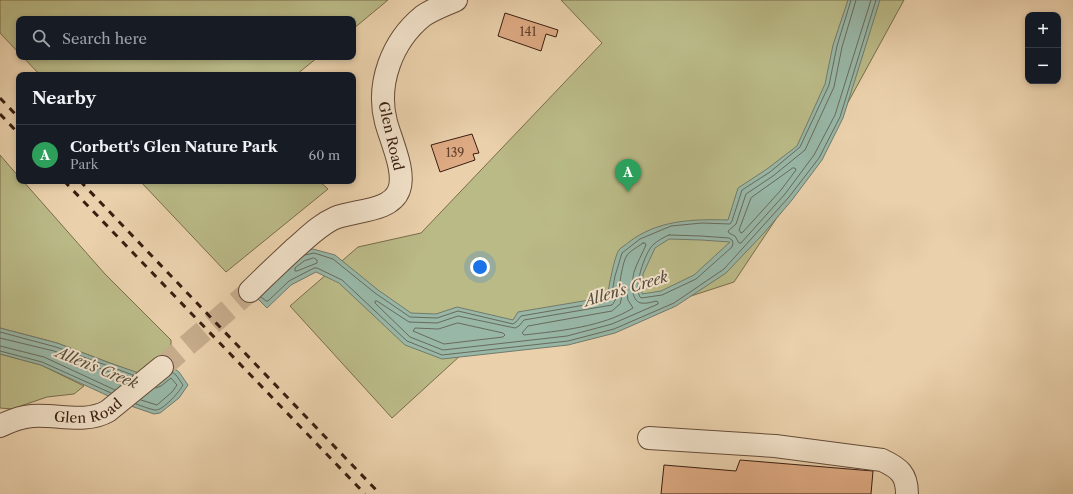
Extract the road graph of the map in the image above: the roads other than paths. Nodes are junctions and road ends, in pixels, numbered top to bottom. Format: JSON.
{"nodes":[{"id":1,"x":456,"y":0,"type":"edge"},
{"id":2,"x":250,"y":291,"type":"tunnel mouth"},
{"id":3,"x":158,"y":370,"type":"tunnel mouth"},
{"id":4,"x":0,"y":426,"type":"edge"},
{"id":5,"x":649,"y":438,"type":"dead end"},
{"id":6,"x":907,"y":494,"type":"edge"}],
"edges":[{"from":1,"to":2,"type":"street","name":"Glen Road"},
{"from":3,"to":4,"type":"street","name":"Glen Road"},
{"from":5,"to":6,"type":"street"}]}
